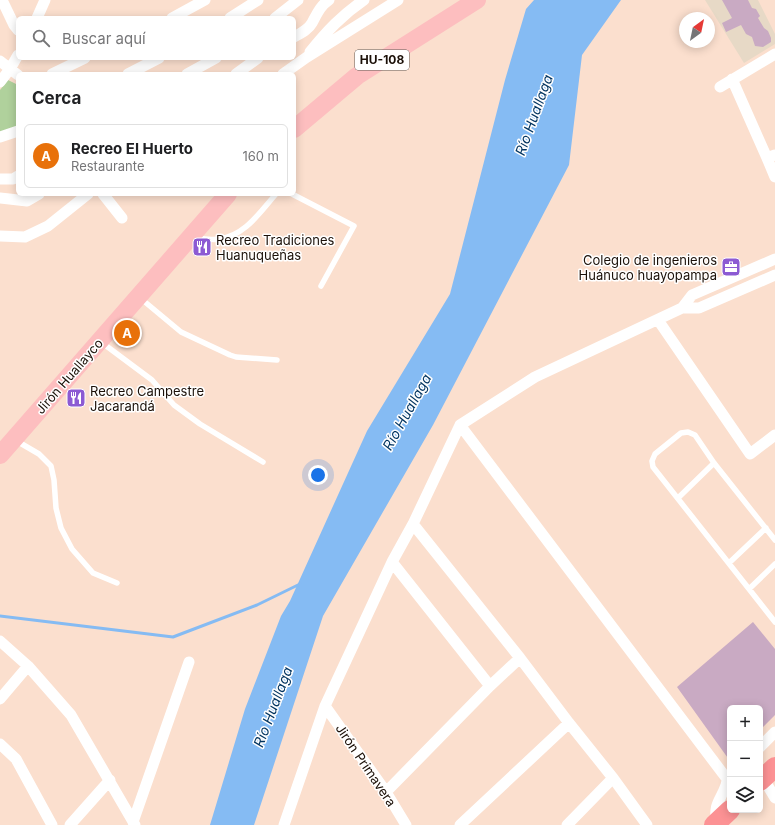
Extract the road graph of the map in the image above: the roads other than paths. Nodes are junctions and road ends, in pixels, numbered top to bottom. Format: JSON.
{"nodes":[{"id":1,"x":2,"y":0,"type":"edge"},
{"id":2,"x":45,"y":0,"type":"edge"},
{"id":3,"x":205,"y":0,"type":"edge"},
{"id":4,"x":258,"y":0,"type":"edge"},
{"id":5,"x":298,"y":0,"type":"edge"},
{"id":6,"x":329,"y":0,"type":"edge"},
{"id":7,"x":364,"y":0,"type":"edge"},
{"id":8,"x":398,"y":0,"type":"edge"},
{"id":9,"x":477,"y":0,"type":"edge"},
{"id":10,"x":37,"y":16,"type":"edge"},
{"id":11,"x":176,"y":16,"type":"edge"},
{"id":12,"x":233,"y":16,"type":"edge"},
{"id":13,"x":278,"y":16,"type":"edge"},
{"id":14,"x":16,"y":27,"type":"edge"},
{"id":15,"x":296,"y":36,"type":"edge"},
{"id":16,"x":775,"y":54,"type":"edge"},
{"id":17,"x":307,"y":57,"type":"junction"},
{"id":18,"x":17,"y":60,"type":"edge"},
{"id":19,"x":81,"y":60,"type":"edge"},
{"id":20,"x":155,"y":60,"type":"edge"},
{"id":21,"x":212,"y":60,"type":"edge"},
{"id":22,"x":255,"y":60,"type":"edge"},
{"id":23,"x":0,"y":61,"type":"edge"},
{"id":24,"x":14,"y":72,"type":"edge"},
{"id":25,"x":56,"y":72,"type":"edge"},
{"id":26,"x":132,"y":72,"type":"edge"},
{"id":27,"x":191,"y":72,"type":"edge"},
{"id":28,"x":239,"y":72,"type":"edge"},
{"id":29,"x":287,"y":72,"type":"edge"},
{"id":30,"x":732,"y":79,"type":"junction"},
{"id":31,"x":0,"y":82,"type":"edge"},
{"id":32,"x":720,"y":87,"type":"dead end"},
{"id":33,"x":296,"y":127,"type":"edge"},
{"id":34,"x":16,"y":132,"type":"edge"},
{"id":35,"x":0,"y":137,"type":"edge"},
{"id":36,"x":771,"y":157,"type":"edge"},
{"id":37,"x":775,"y":177,"type":"edge"},
{"id":38,"x":15,"y":178,"type":"edge"},
{"id":39,"x":0,"y":179,"type":"edge"},
{"id":40,"x":0,"y":187,"type":"edge"},
{"id":41,"x":36,"y":196,"type":"edge"},
{"id":42,"x":86,"y":196,"type":"edge"},
{"id":43,"x":105,"y":196,"type":"edge"},
{"id":44,"x":226,"y":196,"type":"edge"},
{"id":45,"x":274,"y":196,"type":"edge"},
{"id":46,"x":296,"y":196,"type":"edge"},
{"id":47,"x":0,"y":198,"type":"edge"},
{"id":48,"x":122,"y":218,"type":"dead end"},
{"id":49,"x":0,"y":236,"type":"edge"},
{"id":50,"x":190,"y":236,"type":"junction"},
{"id":51,"x":775,"y":259,"type":"edge"},
{"id":52,"x":775,"y":275,"type":"edge"},
{"id":53,"x":321,"y":286,"type":"dead end"},
{"id":54,"x":139,"y":297,"type":"junction"},
{"id":55,"x":682,"y":308,"type":"junction"},
{"id":56,"x":658,"y":320,"type":"junction"},
{"id":57,"x":99,"y":341,"type":"junction"},
{"id":58,"x":277,"y":360,"type":"dead end"},
{"id":59,"x":460,"y":425,"type":"junction"},
{"id":60,"x":775,"y":435,"type":"edge"},
{"id":61,"x":13,"y":439,"type":"junction"},
{"id":62,"x":0,"y":455,"type":"edge"},
{"id":63,"x":263,"y":462,"type":"dead end"},
{"id":64,"x":714,"y":463,"type":"junction"},
{"id":65,"x":678,"y":498,"type":"junction"},
{"id":66,"x":413,"y":524,"type":"junction"},
{"id":67,"x":766,"y":528,"type":"junction"},
{"id":68,"x":775,"y":540,"type":"edge"},
{"id":69,"x":392,"y":562,"type":"junction"},
{"id":70,"x":729,"y":563,"type":"junction"},
{"id":71,"x":775,"y":564,"type":"edge"},
{"id":72,"x":117,"y":583,"type":"dead end"},
{"id":73,"x":749,"y":589,"type":"junction"},
{"id":74,"x":775,"y":609,"type":"edge"},
{"id":75,"x":769,"y":614,"type":"junction"},
{"id":76,"x":775,"y":622,"type":"edge"},
{"id":77,"x":0,"y":641,"type":"edge"},
{"id":78,"x":520,"y":658,"type":"junction"},
{"id":79,"x":189,"y":662,"type":"dead end"},
{"id":80,"x":28,"y":666,"type":"junction"},
{"id":81,"x":490,"y":686,"type":"junction"},
{"id":82,"x":0,"y":699,"type":"edge"},
{"id":83,"x":325,"y":706,"type":"junction"},
{"id":84,"x":569,"y":723,"type":"junction"},
{"id":85,"x":775,"y":732,"type":"edge"},
{"id":86,"x":0,"y":744,"type":"edge"},
{"id":87,"x":763,"y":744,"type":"edge"},
{"id":88,"x":727,"y":774,"type":"edge"},
{"id":89,"x":766,"y":775,"type":"edge"},
{"id":90,"x":613,"y":778,"type":"junction"},
{"id":91,"x":110,"y":780,"type":"junction"},
{"id":92,"x":727,"y":782,"type":"edge"},
{"id":93,"x":386,"y":792,"type":"junction"},
{"id":94,"x":775,"y":798,"type":"edge"},
{"id":95,"x":720,"y":819,"type":"edge"},
{"id":96,"x":134,"y":823,"type":"edge"},
{"id":97,"x":52,"y":825,"type":"edge"},
{"id":98,"x":70,"y":825,"type":"edge"},
{"id":99,"x":284,"y":825,"type":"edge"},
{"id":100,"x":406,"y":825,"type":"edge"},
{"id":101,"x":460,"y":825,"type":"edge"},
{"id":102,"x":567,"y":825,"type":"edge"},
{"id":103,"x":647,"y":825,"type":"edge"}],
"edges":[{"from":1,"to":14,"type":"street"},
{"from":2,"to":10,"type":"street"},
{"from":3,"to":11,"type":"street"},
{"from":4,"to":12,"type":"street"},
{"from":5,"to":13,"type":"street"},
{"from":6,"to":15,"type":"street"},
{"from":7,"to":17,"type":"street"},
{"from":8,"to":17,"type":"street"},
{"from":9,"to":33,"type":"main road","number":"HU-108"},
{"from":16,"to":30,"type":"street"},
{"from":17,"to":29,"type":"street"},
{"from":18,"to":24,"type":"street"},
{"from":19,"to":25,"type":"street"},
{"from":20,"to":26,"type":"street"},
{"from":21,"to":27,"type":"street"},
{"from":22,"to":28,"type":"street"},
{"from":23,"to":24,"type":"street"},
{"from":24,"to":31,"type":"street"},
{"from":30,"to":32,"type":"street"},
{"from":30,"to":36,"type":"street"},
{"from":34,"to":35,"type":"street"},
{"from":36,"to":37,"type":"street"},
{"from":38,"to":39,"type":"street"},
{"from":38,"to":40,"type":"street"},
{"from":41,"to":47,"type":"street"},
{"from":42,"to":49,"type":"street"},
{"from":43,"to":48,"type":"street"},
{"from":44,"to":50,"type":"main road","name":"Jirón Huallayco"},
{"from":45,"to":50,"type":"lane"},
{"from":46,"to":53,"type":"lane"},
{"from":50,"to":54,"type":"main road","name":"Jirón Huallayco"},
{"from":51,"to":55,"type":"street"},
{"from":52,"to":55,"type":"street"},
{"from":54,"to":57,"type":"main road","name":"Jirón Huallayco"},
{"from":54,"to":58,"type":"lane"},
{"from":55,"to":56,"type":"street"},
{"from":56,"to":59,"type":"street"},
{"from":56,"to":60,"type":"street"},
{"from":57,"to":61,"type":"main road","name":"Jirón Huallayco"},
{"from":57,"to":63,"type":"lane"},
{"from":59,"to":66,"type":"street"},
{"from":59,"to":88,"type":"street"},
{"from":61,"to":62,"type":"main road","name":"Jirón Huallayco"},
{"from":61,"to":72,"type":"lane"},
{"from":64,"to":65,"type":"lane"},
{"from":64,"to":65,"type":"lane"},
{"from":64,"to":67,"type":"lane"},
{"from":65,"to":70,"type":"lane"},
{"from":66,"to":69,"type":"street"},
{"from":66,"to":78,"type":"street"},
{"from":67,"to":68,"type":"lane"},
{"from":67,"to":70,"type":"lane"},
{"from":69,"to":81,"type":"street"},
{"from":69,"to":83,"type":"street"},
{"from":70,"to":73,"type":"lane"},
{"from":71,"to":73,"type":"lane"},
{"from":73,"to":75,"type":"lane"},
{"from":74,"to":75,"type":"lane"},
{"from":75,"to":76,"type":"lane"},
{"from":77,"to":80,"type":"street"},
{"from":78,"to":81,"type":"street"},
{"from":78,"to":84,"type":"street"},
{"from":79,"to":96,"type":"street"},
{"from":80,"to":82,"type":"street"},
{"from":80,"to":91,"type":"street"},
{"from":81,"to":93,"type":"street"},
{"from":83,"to":93,"type":"street","name":"Jirón Primavera"},
{"from":83,"to":99,"type":"street"},
{"from":84,"to":90,"type":"street"},
{"from":84,"to":101,"type":"street"},
{"from":85,"to":87,"type":"street"},
{"from":86,"to":97,"type":"street"},
{"from":89,"to":94,"type":"street"},
{"from":90,"to":102,"type":"street"},
{"from":90,"to":103,"type":"street"},
{"from":91,"to":96,"type":"street"},
{"from":91,"to":98,"type":"street"},
{"from":92,"to":95,"type":"street"},
{"from":93,"to":100,"type":"street","name":"Jirón Primavera"}]}
